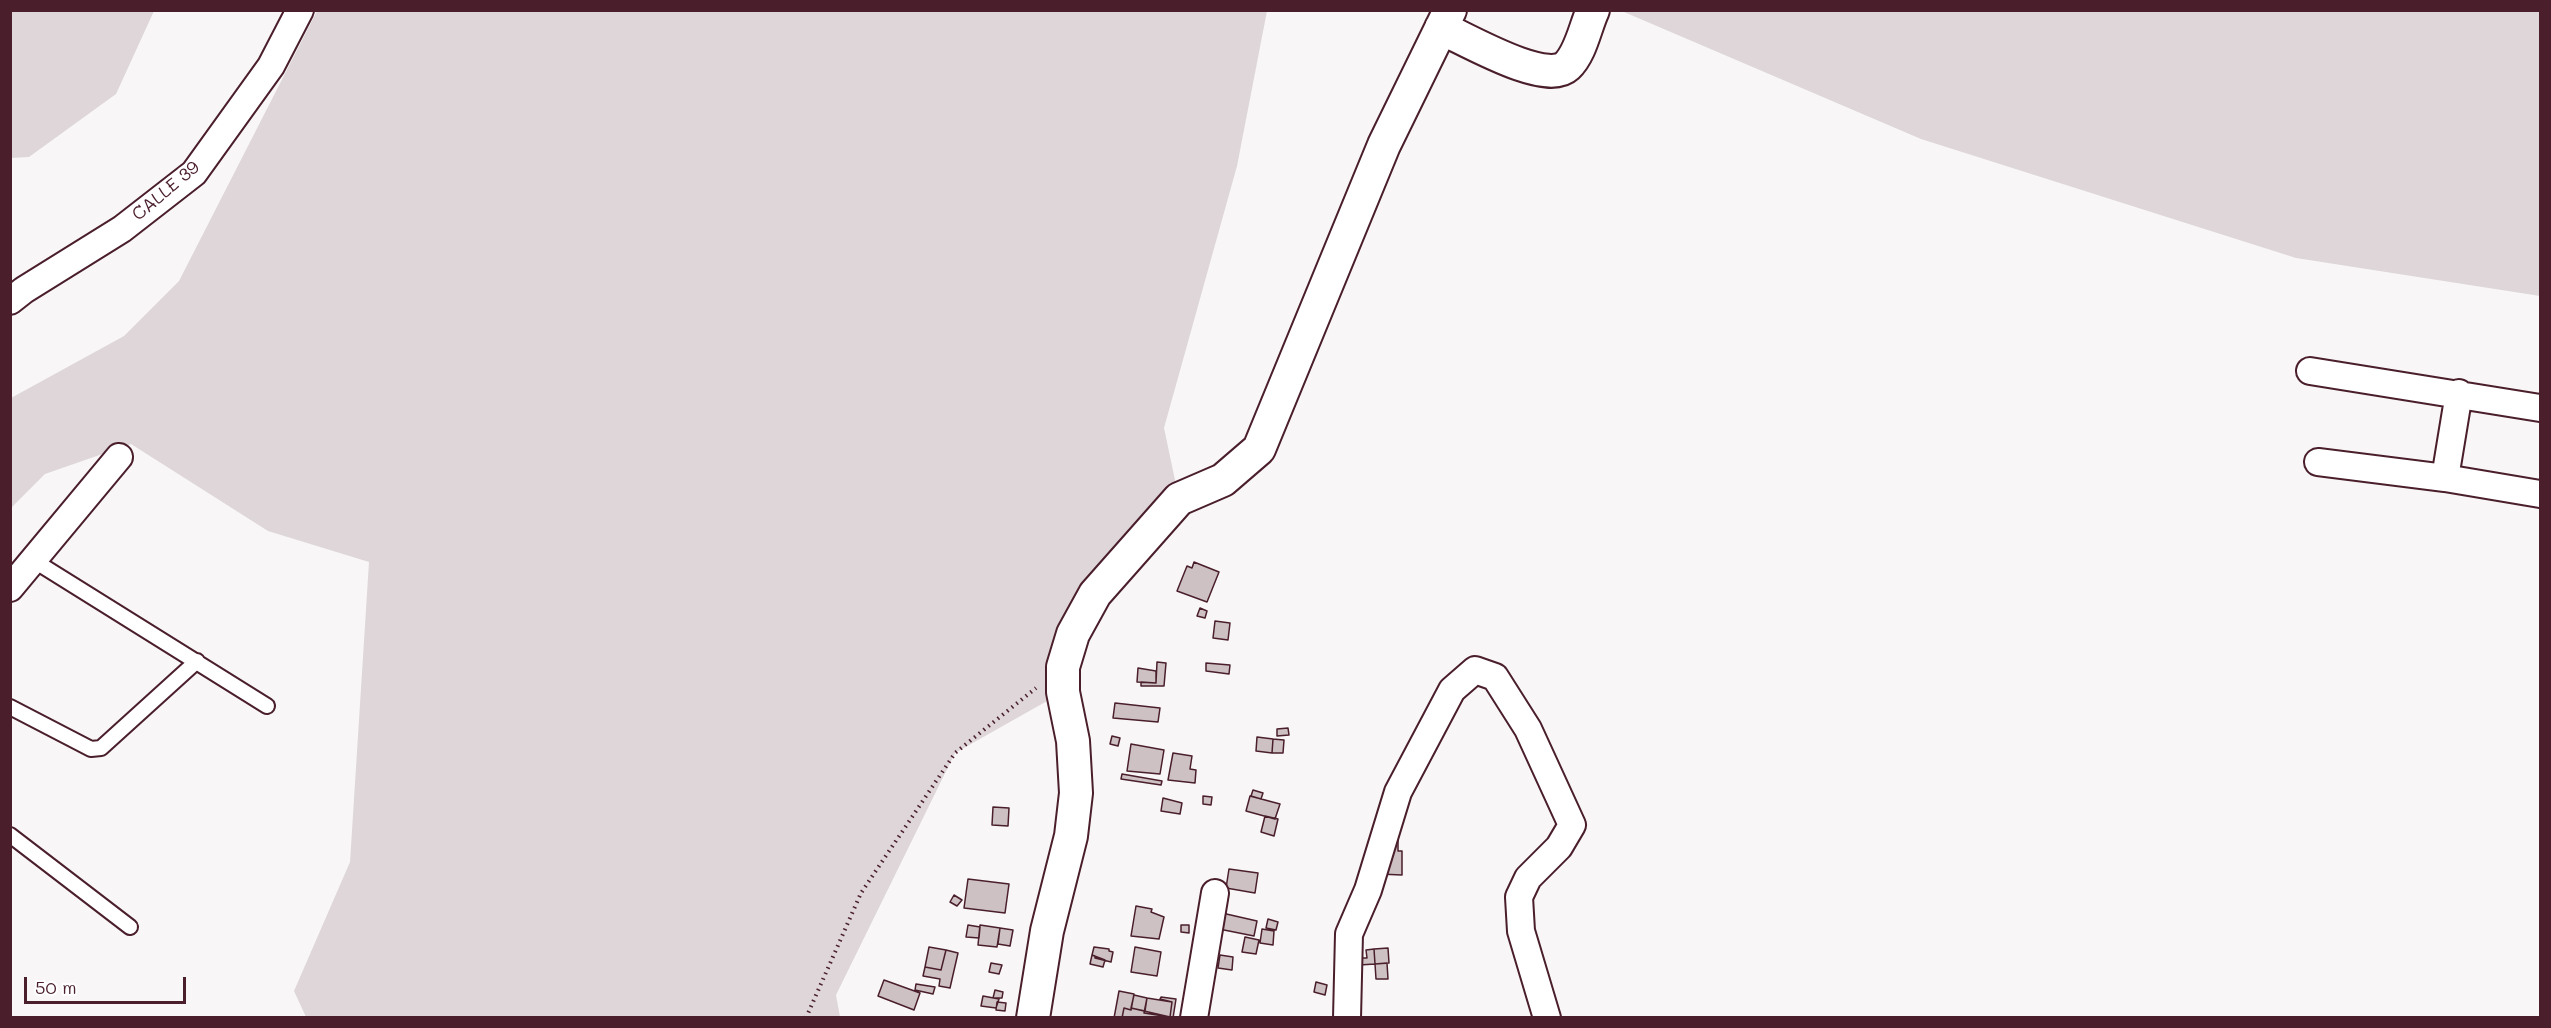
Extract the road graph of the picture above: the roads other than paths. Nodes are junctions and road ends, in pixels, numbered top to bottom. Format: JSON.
{"nodes":[{"id":1,"x":300,"y":10,"type":"edge"},
{"id":2,"x":1592,"y":12,"type":"edge"},
{"id":3,"x":1446,"y":19,"type":"edge"},
{"id":4,"x":10,"y":301,"type":"edge"},
{"id":5,"x":2310,"y":371,"type":"dead end"},
{"id":6,"x":2459,"y":393,"type":"junction"},
{"id":7,"x":2541,"y":408,"type":"edge"},
{"id":8,"x":119,"y":457,"type":"dead end"},
{"id":9,"x":2318,"y":462,"type":"dead end"},
{"id":10,"x":2445,"y":478,"type":"junction"},
{"id":11,"x":2541,"y":494,"type":"edge"},
{"id":12,"x":33,"y":560,"type":"junction"},
{"id":13,"x":10,"y":588,"type":"edge"},
{"id":14,"x":197,"y":661,"type":"junction"},
{"id":15,"x":267,"y":706,"type":"dead end"},
{"id":16,"x":10,"y":707,"type":"edge"},
{"id":17,"x":10,"y":835,"type":"edge"},
{"id":18,"x":1215,"y":893,"type":"dead end"},
{"id":19,"x":130,"y":927,"type":"dead end"},
{"id":20,"x":1033,"y":1017,"type":"edge"},
{"id":21,"x":1194,"y":1017,"type":"edge"},
{"id":22,"x":1347,"y":1017,"type":"edge"},
{"id":23,"x":1547,"y":1017,"type":"edge"}],
"edges":[{"from":1,"to":4,"type":"street","name":"CALLE 39"},
{"from":2,"to":3,"type":"street"},
{"from":3,"to":20,"type":"street"},
{"from":5,"to":6,"type":"street"},
{"from":6,"to":7,"type":"street"},
{"from":6,"to":10,"type":"street"},
{"from":8,"to":12,"type":"street"},
{"from":9,"to":10,"type":"street"},
{"from":10,"to":11,"type":"street"},
{"from":12,"to":13,"type":"street"},
{"from":12,"to":14,"type":"lane"},
{"from":14,"to":15,"type":"lane"},
{"from":14,"to":16,"type":"lane"},
{"from":17,"to":19,"type":"lane"},
{"from":18,"to":21,"type":"street"},
{"from":22,"to":23,"type":"street"}]}
